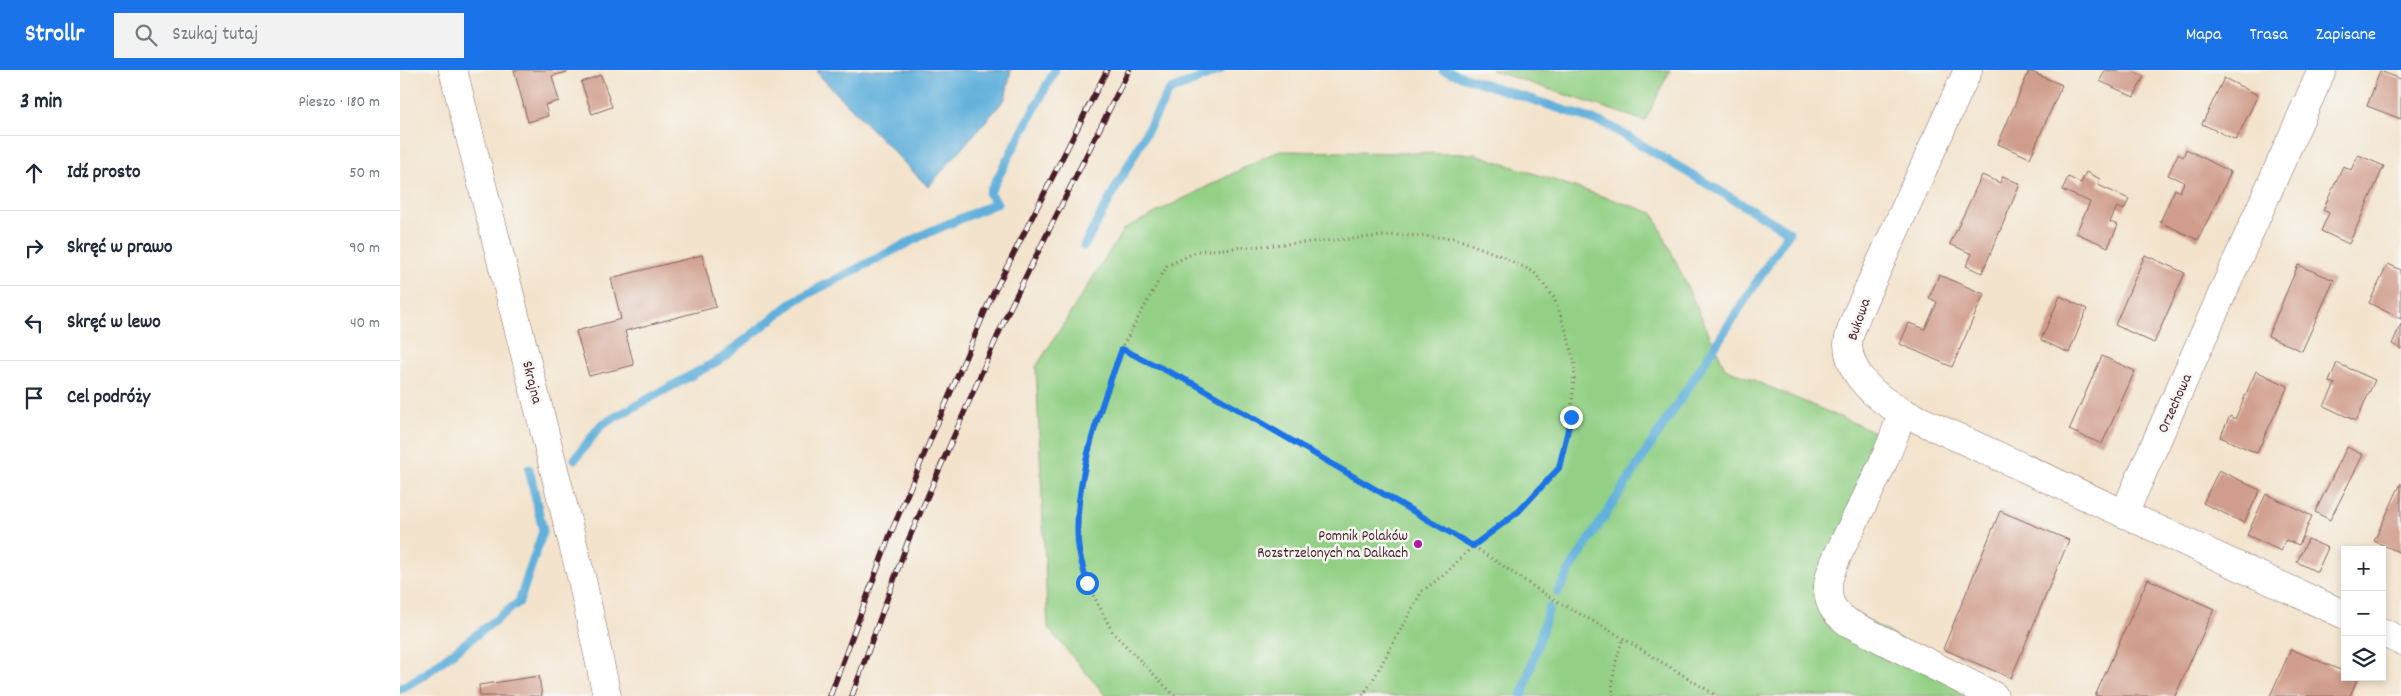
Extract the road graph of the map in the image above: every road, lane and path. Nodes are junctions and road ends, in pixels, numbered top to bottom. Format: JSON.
{"nodes":[{"id":1,"x":453,"y":70,"type":"edge"},
{"id":2,"x":1968,"y":70,"type":"edge"},
{"id":3,"x":2322,"y":70,"type":"edge"},
{"id":4,"x":1122,"y":349,"type":"junction"},
{"id":5,"x":1902,"y":412,"type":"junction"},
{"id":6,"x":2124,"y":514,"type":"junction"},
{"id":7,"x":1473,"y":546,"type":"junction"},
{"id":8,"x":2341,"y":613,"type":"edge"},
{"id":9,"x":2386,"y":634,"type":"edge"},
{"id":10,"x":1623,"y":638,"type":"junction"},
{"id":11,"x":2401,"y":641,"type":"edge"},
{"id":12,"x":607,"y":696,"type":"edge"},
{"id":13,"x":1175,"y":696,"type":"edge"},
{"id":14,"x":1362,"y":696,"type":"edge"},
{"id":15,"x":1613,"y":696,"type":"edge"},
{"id":16,"x":1717,"y":696,"type":"edge"},
{"id":17,"x":1994,"y":696,"type":"edge"}],
"edges":[{"from":1,"to":12,"type":"street","name":"Skrajna"},
{"from":2,"to":5,"type":"street","name":"Bukowa"},
{"from":3,"to":6,"type":"street","name":"Orzechowa"},
{"from":4,"to":7,"type":"path"},
{"from":4,"to":7,"type":"path"},
{"from":4,"to":13,"type":"path"},
{"from":5,"to":6,"type":"street","name":"Bukowa"},
{"from":5,"to":17,"type":"street"},
{"from":6,"to":8,"type":"street"},
{"from":7,"to":10,"type":"path"},
{"from":7,"to":14,"type":"path"},
{"from":9,"to":11,"type":"street"},
{"from":10,"to":15,"type":"path"},
{"from":10,"to":16,"type":"path"}]}
